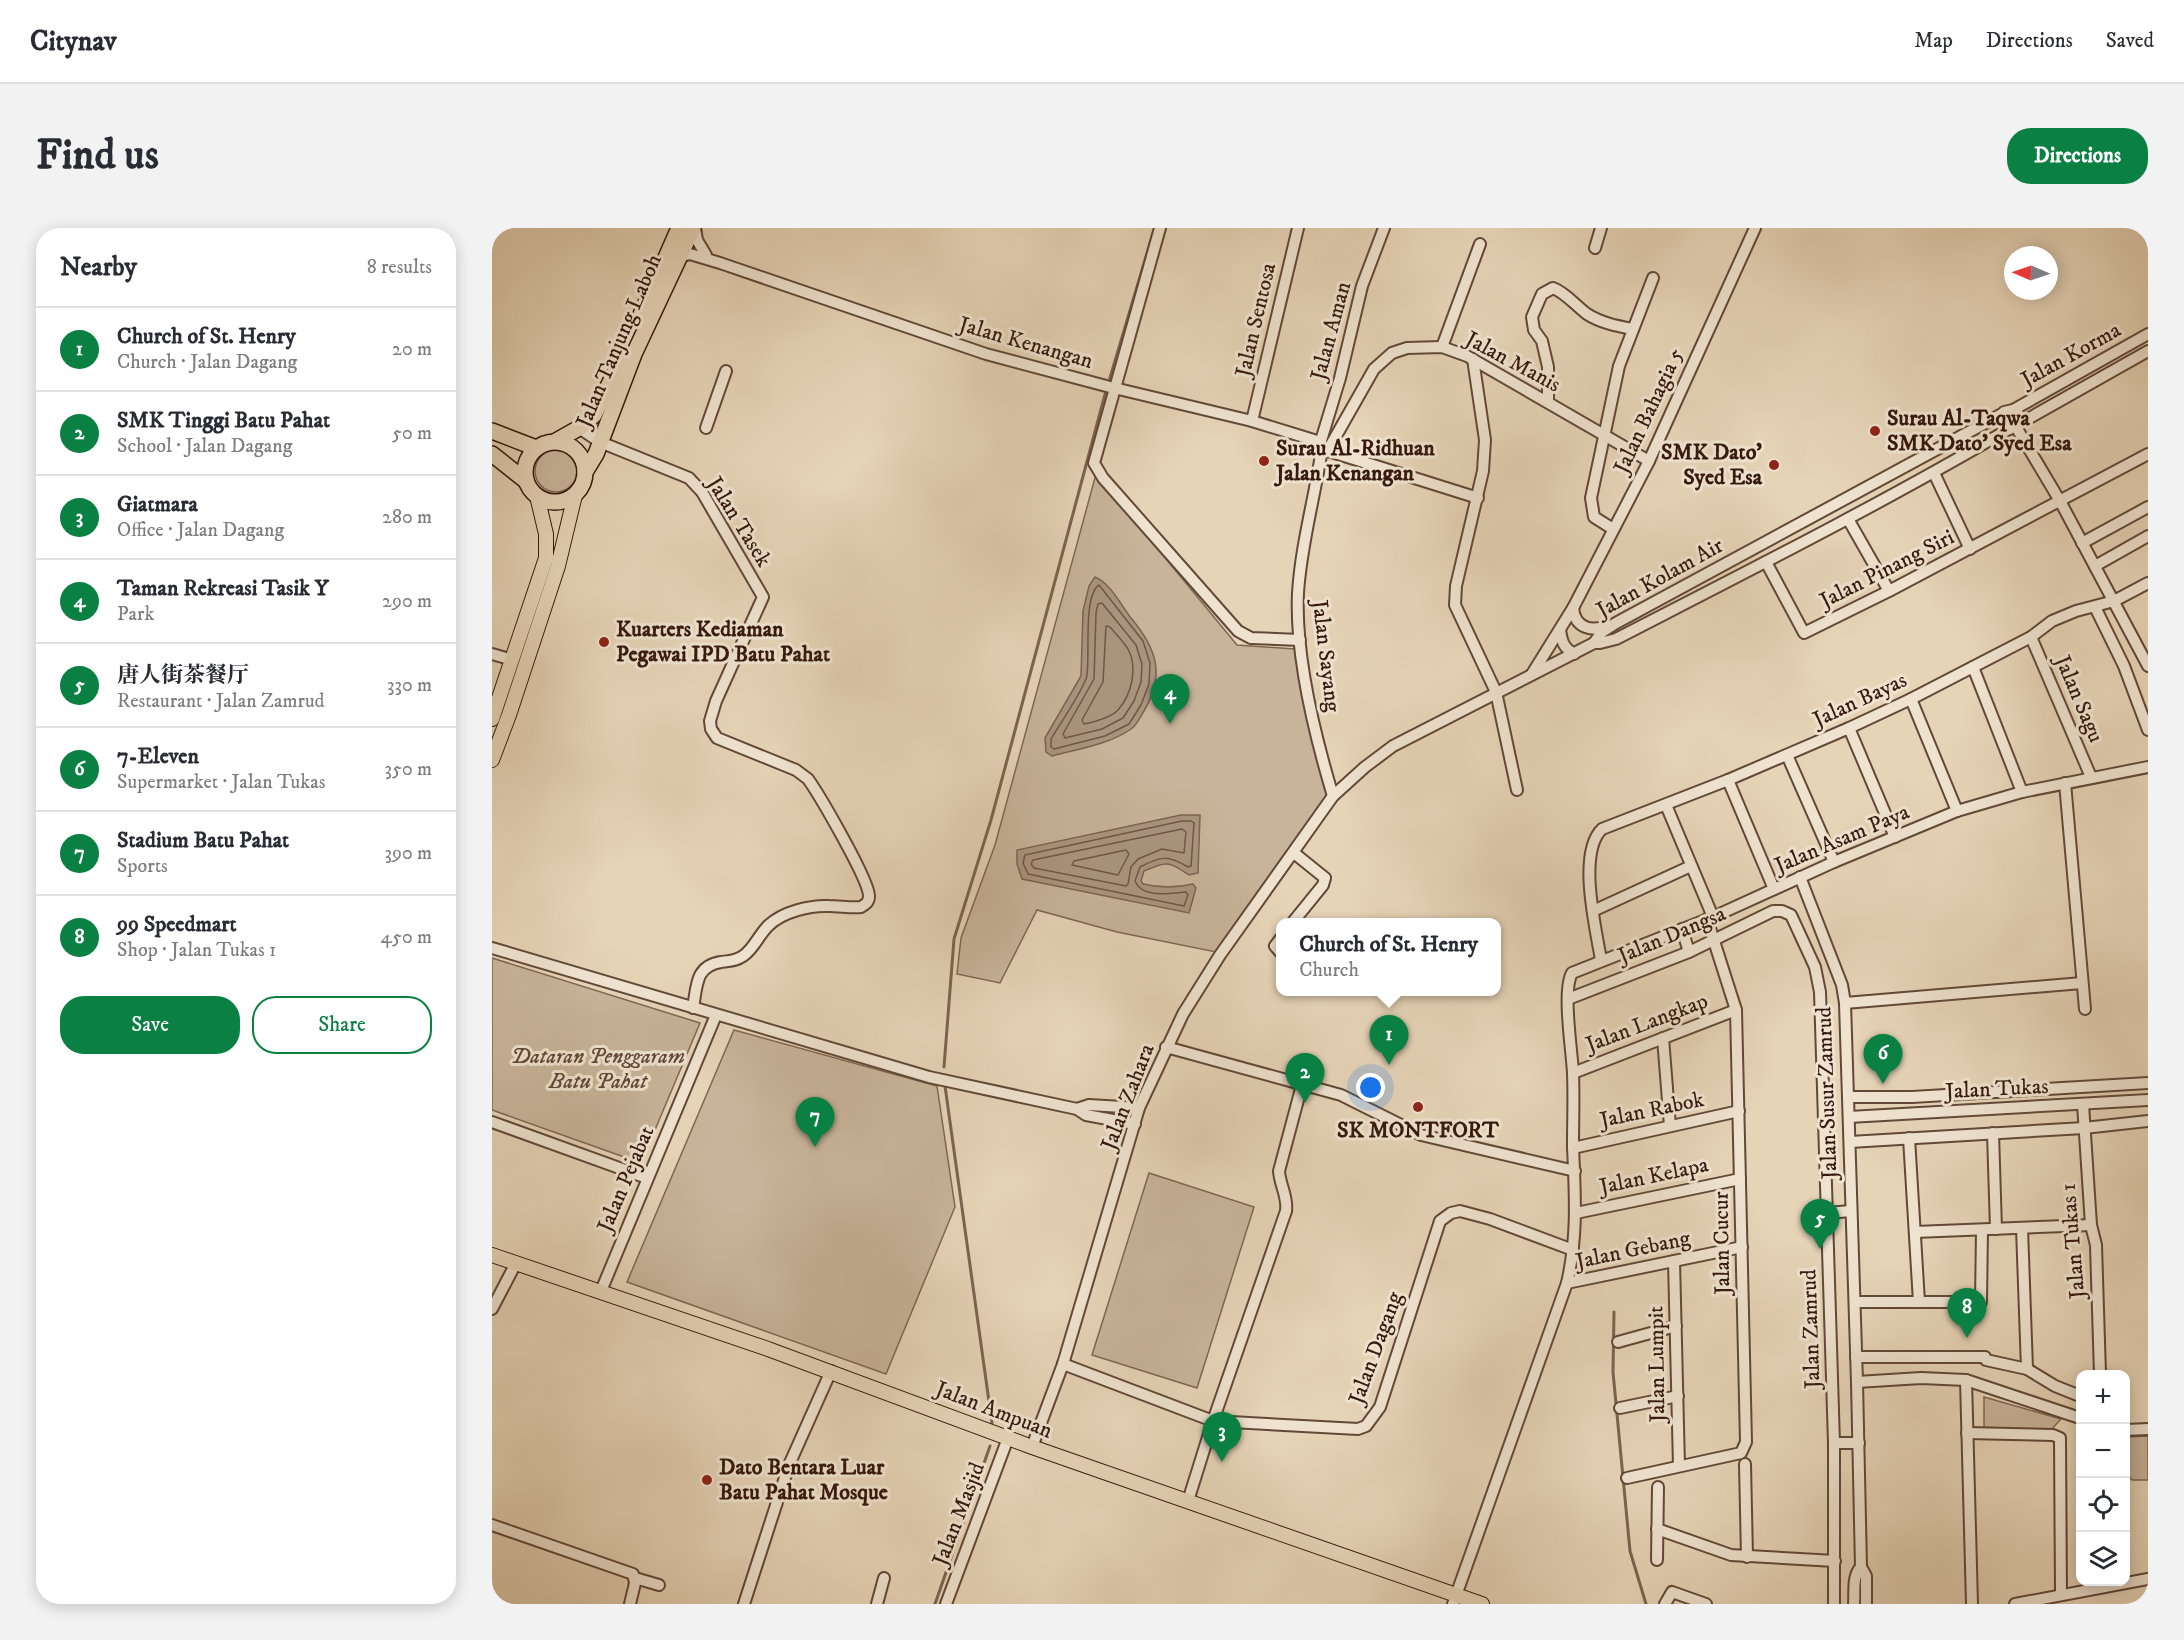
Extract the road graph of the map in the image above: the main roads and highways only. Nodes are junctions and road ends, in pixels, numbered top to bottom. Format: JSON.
{"nodes":[{"id":1,"x":694,"y":228,"type":"edge"},
{"id":2,"x":679,"y":242,"type":"edge"},
{"id":3,"x":492,"y":431,"type":"edge"},
{"id":4,"x":556,"y":441,"type":"junction"},
{"id":5,"x":536,"y":448,"type":"junction"},
{"id":6,"x":492,"y":454,"type":"edge"},
{"id":7,"x":585,"y":472,"type":"junction"},
{"id":8,"x":526,"y":481,"type":"junction"},
{"id":9,"x":575,"y":495,"type":"junction"},
{"id":10,"x":537,"y":496,"type":"junction"},
{"id":11,"x":492,"y":719,"type":"edge"},
{"id":12,"x":492,"y":760,"type":"edge"},
{"id":13,"x":492,"y":1255,"type":"edge"},
{"id":14,"x":1455,"y":1600,"type":"edge"},
{"id":15,"x":1482,"y":1604,"type":"edge"}],
"edges":[{"from":1,"to":2,"type":"highway","name":"Jalan Tanjung Laboh"},
{"from":2,"to":4,"type":"highway","name":"Jalan Tanjung Laboh"},
{"from":2,"to":7,"type":"highway","name":"Jalan Tanjung Laboh"},
{"from":3,"to":5,"type":"highway"},
{"from":4,"to":5,"type":"highway"},
{"from":4,"to":7,"type":"highway"},
{"from":5,"to":8,"type":"highway"},
{"from":6,"to":8,"type":"highway"},
{"from":7,"to":9,"type":"highway"},
{"from":8,"to":10,"type":"highway"},
{"from":9,"to":10,"type":"highway"},
{"from":9,"to":12,"type":"main road"},
{"from":10,"to":11,"type":"main road"},
{"from":13,"to":14,"type":"main road","name":"Jalan Ampuan"},
{"from":14,"to":15,"type":"main road","name":"Jalan Ampuan"}]}
